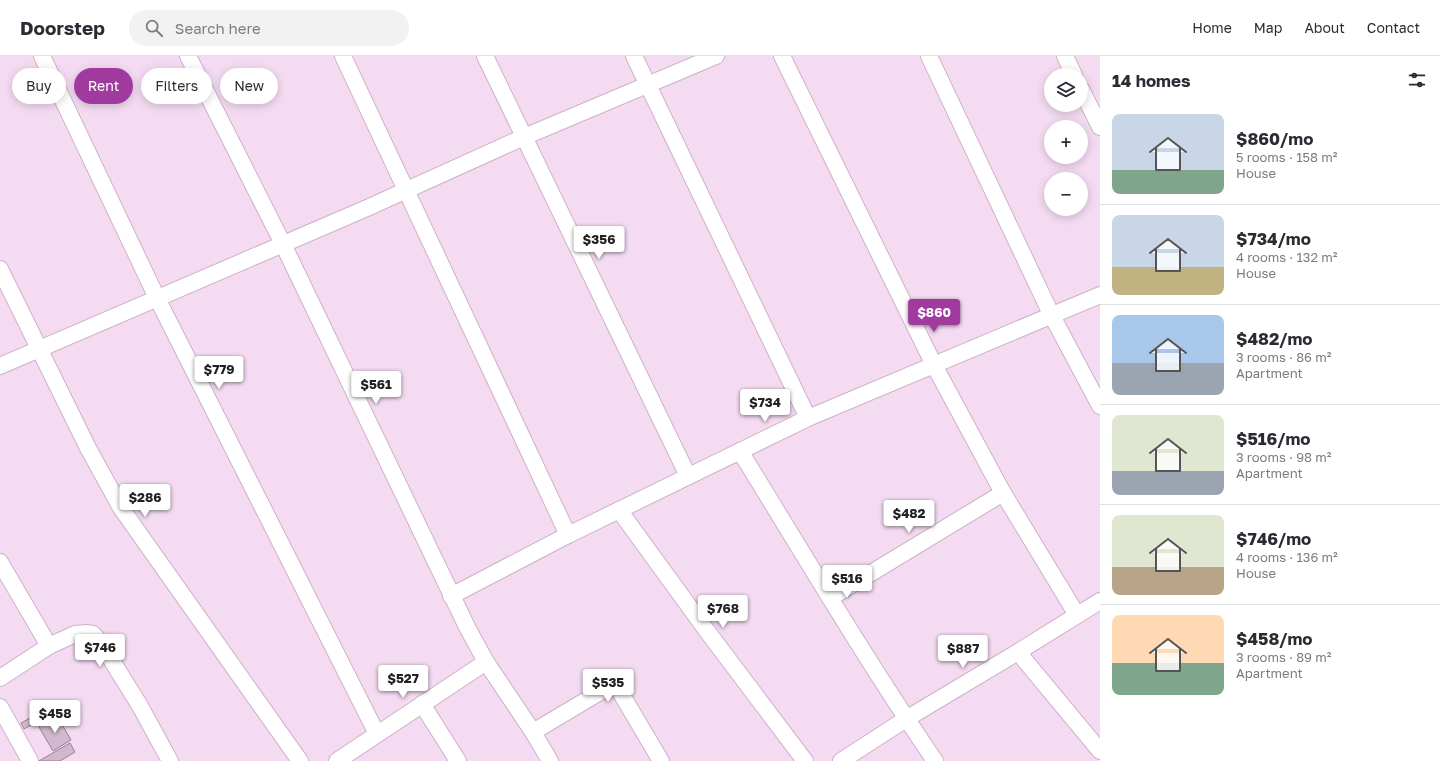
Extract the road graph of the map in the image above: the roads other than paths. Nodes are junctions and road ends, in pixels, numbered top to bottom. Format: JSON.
{"nodes":[{"id":1,"x":42,"y":56,"type":"edge"},
{"id":2,"x":188,"y":56,"type":"edge"},
{"id":3,"x":343,"y":56,"type":"edge"},
{"id":4,"x":485,"y":56,"type":"edge"},
{"id":5,"x":634,"y":56,"type":"edge"},
{"id":6,"x":716,"y":56,"type":"edge"},
{"id":7,"x":782,"y":56,"type":"edge"},
{"id":8,"x":929,"y":56,"type":"edge"},
{"id":9,"x":1065,"y":56,"type":"edge"},
{"id":10,"x":1071,"y":68,"type":"edge"},
{"id":11,"x":648,"y":85,"type":"junction"},
{"id":12,"x":1088,"y":103,"type":"edge"},
{"id":13,"x":1100,"y":127,"type":"edge"},
{"id":14,"x":524,"y":137,"type":"junction"},
{"id":15,"x":406,"y":191,"type":"junction"},
{"id":16,"x":283,"y":244,"type":"junction"},
{"id":17,"x":0,"y":269,"type":"edge"},
{"id":18,"x":1100,"y":295,"type":"edge"},
{"id":19,"x":157,"y":298,"type":"junction"},
{"id":20,"x":1051,"y":314,"type":"junction"},
{"id":21,"x":39,"y":349,"type":"junction"},
{"id":22,"x":934,"y":365,"type":"junction"},
{"id":23,"x":0,"y":366,"type":"edge"},
{"id":24,"x":1100,"y":406,"type":"edge"},
{"id":25,"x":808,"y":418,"type":"junction"},
{"id":26,"x":740,"y":451,"type":"junction"},
{"id":27,"x":688,"y":476,"type":"junction"},
{"id":28,"x":1003,"y":493,"type":"junction"},
{"id":29,"x":619,"y":510,"type":"junction"},
{"id":30,"x":568,"y":535,"type":"junction"},
{"id":31,"x":0,"y":562,"type":"edge"},
{"id":32,"x":451,"y":596,"type":"junction"},
{"id":33,"x":830,"y":598,"type":"junction"},
{"id":34,"x":1100,"y":601,"type":"edge"},
{"id":35,"x":1077,"y":615,"type":"junction"},
{"id":36,"x":49,"y":646,"type":"junction"},
{"id":37,"x":1018,"y":652,"type":"junction"},
{"id":38,"x":486,"y":662,"type":"junction"},
{"id":39,"x":0,"y":678,"type":"edge"},
{"id":40,"x":422,"y":704,"type":"junction"},
{"id":41,"x":0,"y":707,"type":"edge"},
{"id":42,"x":906,"y":719,"type":"junction"},
{"id":43,"x":534,"y":732,"type":"junction"},
{"id":44,"x":377,"y":734,"type":"junction"},
{"id":45,"x":1100,"y":751,"type":"edge"},
{"id":46,"x":30,"y":761,"type":"edge"},
{"id":47,"x":170,"y":761,"type":"edge"},
{"id":48,"x":300,"y":761,"type":"edge"},
{"id":49,"x":337,"y":761,"type":"edge"},
{"id":50,"x":458,"y":761,"type":"edge"},
{"id":51,"x":550,"y":761,"type":"edge"},
{"id":52,"x":661,"y":761,"type":"edge"},
{"id":53,"x":805,"y":761,"type":"edge"},
{"id":54,"x":841,"y":761,"type":"edge"},
{"id":55,"x":935,"y":761,"type":"edge"}],
"edges":[{"from":1,"to":19,"type":"street"},
{"from":2,"to":16,"type":"street"},
{"from":3,"to":15,"type":"street"},
{"from":4,"to":14,"type":"street"},
{"from":5,"to":11,"type":"street"},
{"from":6,"to":11,"type":"street"},
{"from":7,"to":22,"type":"street"},
{"from":8,"to":20,"type":"street"},
{"from":9,"to":10,"type":"street"},
{"from":11,"to":14,"type":"street"},
{"from":11,"to":25,"type":"street"},
{"from":12,"to":13,"type":"street"},
{"from":14,"to":15,"type":"street"},
{"from":14,"to":27,"type":"street"},
{"from":15,"to":16,"type":"street"},
{"from":15,"to":30,"type":"street"},
{"from":16,"to":19,"type":"street"},
{"from":16,"to":32,"type":"street"},
{"from":17,"to":21,"type":"street"},
{"from":18,"to":20,"type":"street"},
{"from":19,"to":21,"type":"street"},
{"from":19,"to":44,"type":"street"},
{"from":20,"to":22,"type":"street"},
{"from":20,"to":24,"type":"street"},
{"from":21,"to":23,"type":"street"},
{"from":21,"to":48,"type":"street"},
{"from":22,"to":25,"type":"street"},
{"from":22,"to":28,"type":"street"},
{"from":25,"to":26,"type":"street"},
{"from":26,"to":27,"type":"street"},
{"from":26,"to":33,"type":"street"},
{"from":27,"to":29,"type":"street"},
{"from":28,"to":33,"type":"street"},
{"from":28,"to":35,"type":"street"},
{"from":29,"to":30,"type":"street"},
{"from":29,"to":53,"type":"street"},
{"from":30,"to":32,"type":"street"},
{"from":31,"to":36,"type":"street"},
{"from":32,"to":38,"type":"street"},
{"from":33,"to":42,"type":"street"},
{"from":34,"to":35,"type":"street"},
{"from":35,"to":37,"type":"street"},
{"from":36,"to":39,"type":"street"},
{"from":36,"to":47,"type":"street"},
{"from":37,"to":42,"type":"street"},
{"from":37,"to":45,"type":"street"},
{"from":38,"to":40,"type":"street"},
{"from":38,"to":43,"type":"street"},
{"from":40,"to":44,"type":"street"},
{"from":40,"to":50,"type":"street"},
{"from":41,"to":46,"type":"street"},
{"from":42,"to":54,"type":"street"},
{"from":42,"to":55,"type":"street"},
{"from":43,"to":51,"type":"street"},
{"from":43,"to":52,"type":"street"},
{"from":44,"to":49,"type":"street"}]}
